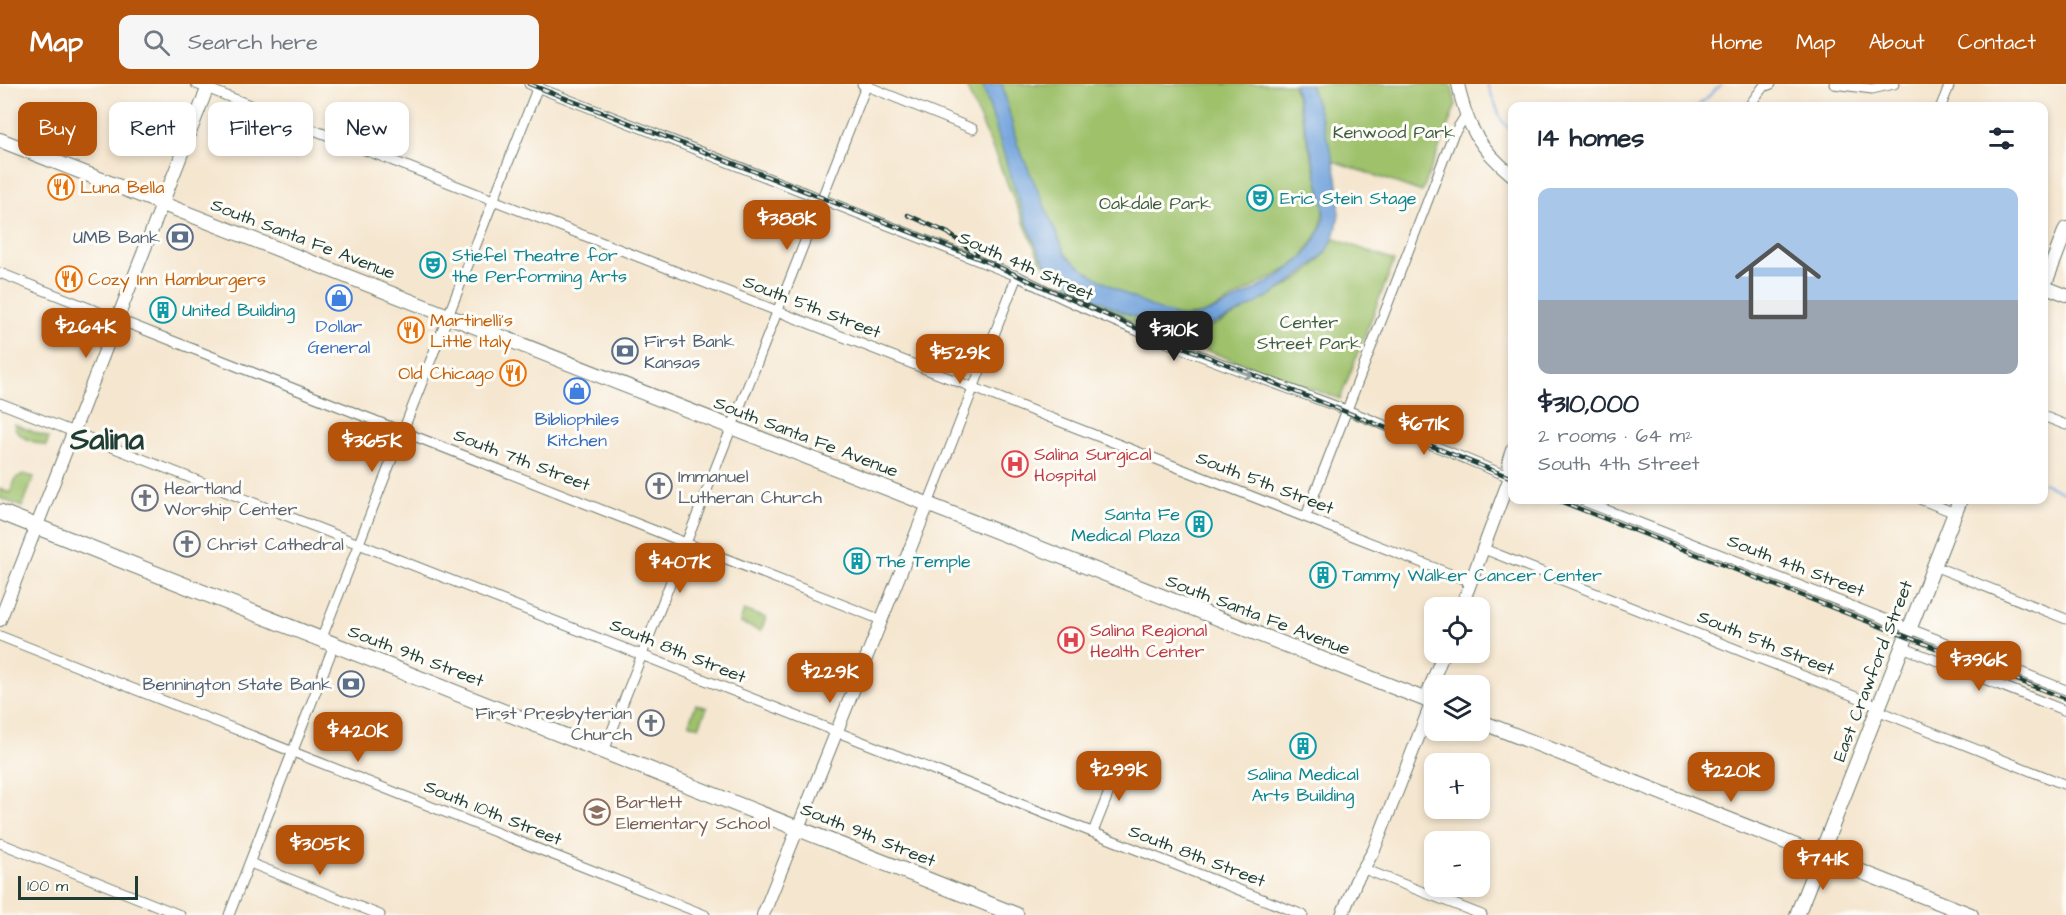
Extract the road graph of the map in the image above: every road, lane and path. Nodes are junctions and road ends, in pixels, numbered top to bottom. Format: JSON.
{"nodes":[{"id":1,"x":1458,"y":84,"type":"edge"},
{"id":2,"x":1771,"y":84,"type":"edge"},
{"id":3,"x":1834,"y":84,"type":"edge"},
{"id":4,"x":1894,"y":84,"type":"edge"},
{"id":5,"x":1950,"y":84,"type":"edge"},
{"id":6,"x":535,"y":85,"type":"edge"},
{"id":7,"x":865,"y":85,"type":"edge"},
{"id":8,"x":204,"y":86,"type":"edge"},
{"id":9,"x":1752,"y":102,"type":"edge"},
{"id":10,"x":1943,"y":102,"type":"edge"},
{"id":11,"x":1466,"y":115,"type":"junction"},
{"id":12,"x":973,"y":129,"type":"dead end"},
{"id":13,"x":0,"y":140,"type":"edge"},
{"id":14,"x":1508,"y":171,"type":"edge"},
{"id":15,"x":822,"y":199,"type":"junction"},
{"id":16,"x":492,"y":200,"type":"junction"},
{"id":17,"x":164,"y":204,"type":"junction"},
{"id":18,"x":2066,"y":230,"type":"edge"},
{"id":19,"x":0,"y":273,"type":"edge"},
{"id":20,"x":2048,"y":275,"type":"edge"},
{"id":21,"x":1017,"y":276,"type":"junction"},
{"id":22,"x":2048,"y":289,"type":"edge"},
{"id":23,"x":2066,"y":295,"type":"edge"},
{"id":24,"x":778,"y":311,"type":"junction"},
{"id":25,"x":447,"y":315,"type":"junction"},
{"id":26,"x":118,"y":319,"type":"junction"},
{"id":27,"x":974,"y":387,"type":"junction"},
{"id":28,"x":0,"y":403,"type":"edge"},
{"id":29,"x":1347,"y":410,"type":"junction"},
{"id":30,"x":2048,"y":418,"type":"edge"},
{"id":31,"x":2066,"y":425,"type":"edge"},
{"id":32,"x":732,"y":427,"type":"junction"},
{"id":33,"x":402,"y":431,"type":"junction"},
{"id":34,"x":74,"y":432,"type":"junction"},
{"id":35,"x":1508,"y":473,"type":"edge"},
{"id":36,"x":1508,"y":482,"type":"edge"},
{"id":37,"x":928,"y":504,"type":"junction"},
{"id":38,"x":1591,"y":504,"type":"edge"},
{"id":39,"x":1958,"y":506,"type":"edge"},
{"id":40,"x":0,"y":512,"type":"edge"},
{"id":41,"x":1306,"y":516,"type":"junction"},
{"id":42,"x":36,"y":526,"type":"junction"},
{"id":43,"x":685,"y":542,"type":"junction"},
{"id":44,"x":358,"y":544,"type":"junction"},
{"id":45,"x":1484,"y":549,"type":"junction"},
{"id":46,"x":1934,"y":566,"type":"junction"},
{"id":47,"x":1471,"y":582,"type":"junction"},
{"id":48,"x":1465,"y":597,"type":"edge"},
{"id":49,"x":879,"y":619,"type":"junction"},
{"id":50,"x":2066,"y":619,"type":"edge"},
{"id":51,"x":0,"y":620,"type":"edge"},
{"id":52,"x":1910,"y":628,"type":"junction"},
{"id":53,"x":0,"y":636,"type":"edge"},
{"id":54,"x":327,"y":642,"type":"junction"},
{"id":55,"x":1902,"y":647,"type":"junction"},
{"id":56,"x":642,"y":653,"type":"junction"},
{"id":57,"x":2066,"y":690,"type":"edge"},
{"id":58,"x":1424,"y":700,"type":"edge"},
{"id":59,"x":1879,"y":706,"type":"junction"},
{"id":60,"x":2066,"y":711,"type":"edge"},
{"id":61,"x":1424,"y":718,"type":"edge"},
{"id":62,"x":1490,"y":725,"type":"edge"},
{"id":63,"x":835,"y":732,"type":"junction"},
{"id":64,"x":604,"y":751,"type":"junction"},
{"id":65,"x":293,"y":752,"type":"junction"},
{"id":66,"x":1121,"y":762,"type":"dead end"},
{"id":67,"x":2066,"y":785,"type":"edge"},
{"id":68,"x":797,"y":827,"type":"junction"},
{"id":69,"x":1093,"y":832,"type":"junction"},
{"id":70,"x":0,"y":843,"type":"edge"},
{"id":71,"x":1820,"y":856,"type":"junction"},
{"id":72,"x":250,"y":863,"type":"junction"},
{"id":73,"x":1364,"y":868,"type":"junction"},
{"id":74,"x":180,"y":915,"type":"edge"},
{"id":75,"x":230,"y":915,"type":"edge"},
{"id":76,"x":381,"y":915,"type":"edge"},
{"id":77,"x":705,"y":915,"type":"edge"},
{"id":78,"x":763,"y":915,"type":"edge"},
{"id":79,"x":1016,"y":915,"type":"edge"},
{"id":80,"x":1303,"y":915,"type":"edge"},
{"id":81,"x":1342,"y":915,"type":"edge"},
{"id":82,"x":1482,"y":915,"type":"edge"},
{"id":83,"x":1797,"y":915,"type":"edge"},
{"id":84,"x":1971,"y":915,"type":"edge"}],
"edges":[{"from":1,"to":11,"type":"street"},
{"from":2,"to":9,"type":"street"},
{"from":3,"to":4,"type":"street"},
{"from":5,"to":10,"type":"street"},
{"from":6,"to":15,"type":"street","name":"South 4th Street"},
{"from":6,"to":16,"type":"street"},
{"from":7,"to":12,"type":"street"},
{"from":7,"to":15,"type":"street"},
{"from":8,"to":16,"type":"street","name":"South 5th Street"},
{"from":8,"to":17,"type":"street"},
{"from":11,"to":14,"type":"street"},
{"from":11,"to":29,"type":"street"},
{"from":13,"to":17,"type":"main road","name":"South Santa Fe Avenue"},
{"from":15,"to":21,"type":"street","name":"South 4th Street"},
{"from":15,"to":24,"type":"street"},
{"from":16,"to":24,"type":"street","name":"South 5th Street"},
{"from":16,"to":25,"type":"street"},
{"from":17,"to":25,"type":"main road","name":"South Santa Fe Avenue"},
{"from":17,"to":26,"type":"street"},
{"from":18,"to":20,"type":"main road"},
{"from":19,"to":26,"type":"street","name":"South 7th Street"},
{"from":21,"to":27,"type":"street"},
{"from":21,"to":29,"type":"street","name":"South 4th Street","one_way":true},
{"from":22,"to":23,"type":"street"},
{"from":24,"to":27,"type":"street","name":"South 5th Street"},
{"from":24,"to":32,"type":"street"},
{"from":25,"to":32,"type":"main road","name":"South Santa Fe Avenue"},
{"from":25,"to":33,"type":"street"},
{"from":26,"to":33,"type":"street","name":"South 7th Street"},
{"from":26,"to":34,"type":"street"},
{"from":27,"to":37,"type":"street"},
{"from":27,"to":41,"type":"street","name":"South 5th Street"},
{"from":28,"to":34,"type":"street","name":"South 8th Street"},
{"from":29,"to":35,"type":"street","name":"South 4th Street"},
{"from":29,"to":41,"type":"street"},
{"from":30,"to":31,"type":"street"},
{"from":32,"to":37,"type":"main road","name":"South Santa Fe Avenue"},
{"from":32,"to":43,"type":"street"},
{"from":33,"to":43,"type":"street","name":"South 7th Street"},
{"from":33,"to":44,"type":"street"},
{"from":34,"to":42,"type":"street"},
{"from":34,"to":44,"type":"street","name":"South 8th Street"},
{"from":36,"to":45,"type":"street"},
{"from":37,"to":49,"type":"street"},
{"from":37,"to":58,"type":"main road","name":"South Santa Fe Avenue"},
{"from":38,"to":52,"type":"street","name":"South 4th Street"},
{"from":39,"to":46,"type":"main road","name":"East Crawford Street"},
{"from":40,"to":42,"type":"main road","name":"South 9th Street"},
{"from":41,"to":47,"type":"street","name":"South 5th Street"},
{"from":42,"to":51,"type":"street"},
{"from":42,"to":54,"type":"main road","name":"South 9th Street"},
{"from":43,"to":49,"type":"street","name":"South 7th Street"},
{"from":43,"to":56,"type":"street"},
{"from":44,"to":54,"type":"street"},
{"from":44,"to":56,"type":"street","name":"South 8th Street"},
{"from":45,"to":47,"type":"street"},
{"from":45,"to":59,"type":"street","name":"South 5th Street"},
{"from":46,"to":50,"type":"street"},
{"from":46,"to":52,"type":"main road","name":"East Crawford Street"},
{"from":47,"to":48,"type":"street"},
{"from":49,"to":63,"type":"street"},
{"from":52,"to":55,"type":"main road","name":"East Crawford Street"},
{"from":52,"to":57,"type":"street","name":"South 4th Street"},
{"from":53,"to":65,"type":"street","name":"South 10th Street"},
{"from":54,"to":64,"type":"main road","name":"South 9th Street"},
{"from":54,"to":65,"type":"street"},
{"from":55,"to":59,"type":"main road","name":"East Crawford Street"},
{"from":55,"to":60,"type":"street"},
{"from":56,"to":63,"type":"street","name":"South 8th Street"},
{"from":56,"to":64,"type":"street"},
{"from":59,"to":67,"type":"street","name":"South 5th Street"},
{"from":59,"to":71,"type":"main road","name":"East Crawford Street"},
{"from":61,"to":73,"type":"street"},
{"from":62,"to":71,"type":"main road"},
{"from":63,"to":68,"type":"street"},
{"from":63,"to":69,"type":"street","name":"South 8th Street"},
{"from":64,"to":68,"type":"main road","name":"South 9th Street"},
{"from":65,"to":72,"type":"street"},
{"from":65,"to":77,"type":"street","name":"South 10th Street"},
{"from":66,"to":69,"type":"street"},
{"from":68,"to":78,"type":"street"},
{"from":68,"to":79,"type":"main road","name":"South 9th Street"},
{"from":69,"to":80,"type":"street","name":"South 8th Street"},
{"from":70,"to":74,"type":"street"},
{"from":71,"to":83,"type":"main road","name":"East Crawford Street"},
{"from":71,"to":84,"type":"main road"},
{"from":72,"to":75,"type":"street"},
{"from":72,"to":76,"type":"street"},
{"from":73,"to":81,"type":"street"},
{"from":73,"to":82,"type":"street"}]}
